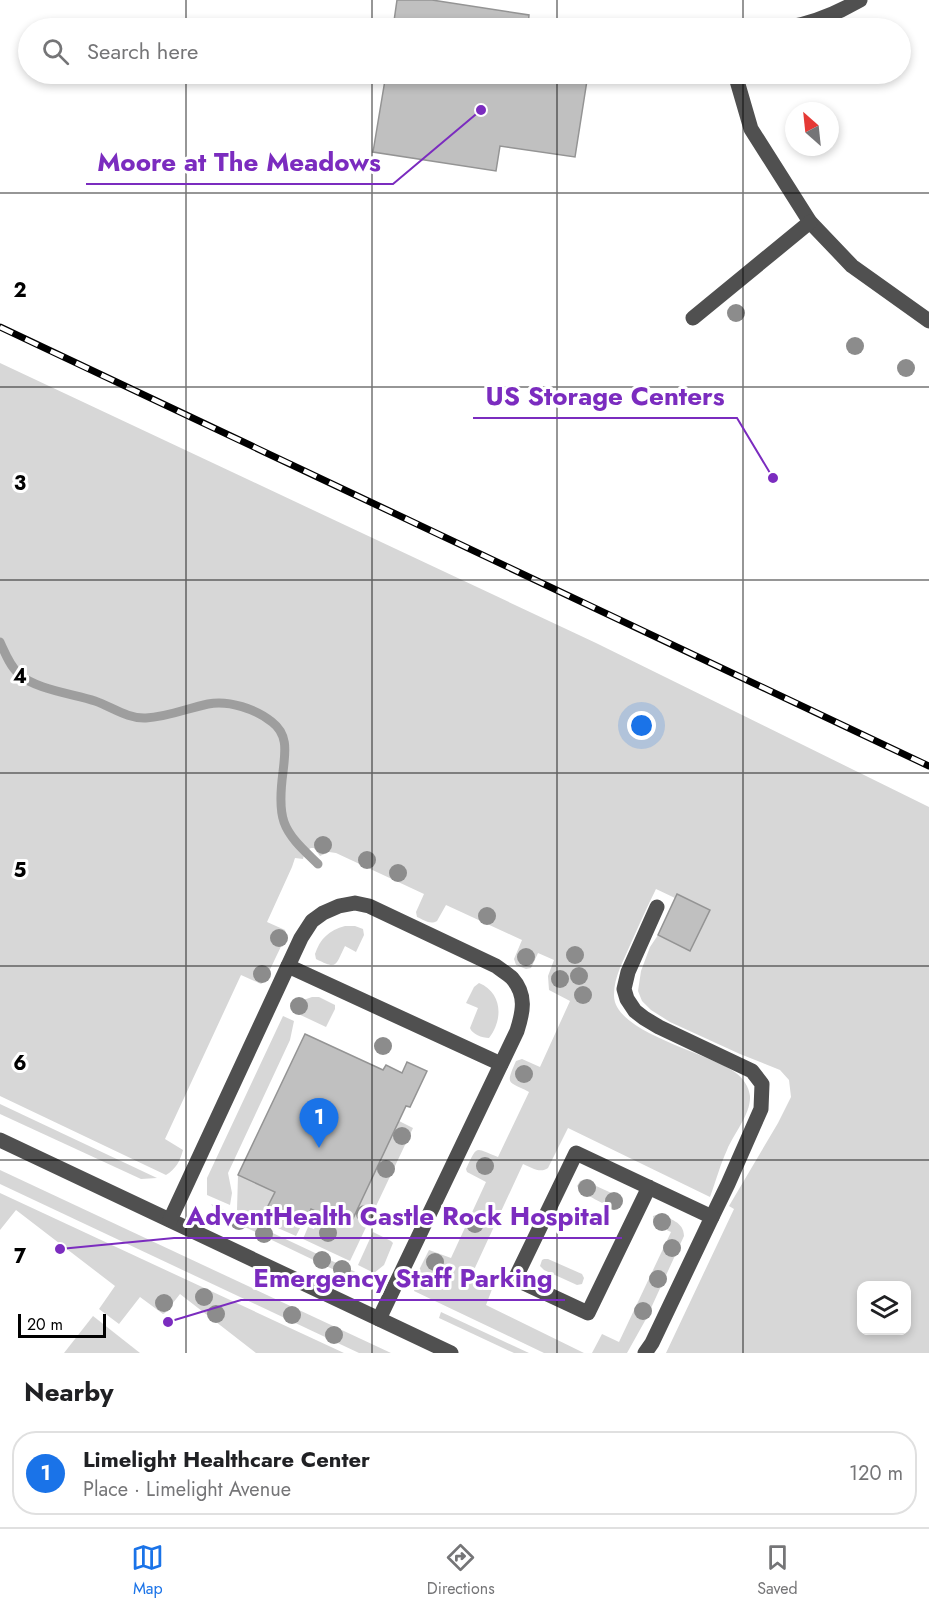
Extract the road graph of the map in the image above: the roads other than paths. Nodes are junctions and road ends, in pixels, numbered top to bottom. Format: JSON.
{"nodes":[{"id":1,"x":860,"y":0,"type":"edge"},
{"id":2,"x":825,"y":18,"type":"edge"},
{"id":3,"x":738,"y":84,"type":"edge"},
{"id":4,"x":810,"y":222,"type":"junction"},
{"id":5,"x":693,"y":318,"type":"dead end"},
{"id":6,"x":929,"y":321,"type":"edge"},
{"id":7,"x":657,"y":907,"type":"dead end"},
{"id":8,"x":288,"y":966,"type":"junction"},
{"id":9,"x":501,"y":1064,"type":"junction"},
{"id":10,"x":0,"y":1140,"type":"edge"},
{"id":11,"x":649,"y":1187,"type":"junction"},
{"id":12,"x":712,"y":1217,"type":"junction"},
{"id":13,"x":170,"y":1220,"type":"junction"},
{"id":14,"x":380,"y":1319,"type":"junction"},
{"id":15,"x":451,"y":1353,"type":"edge"},
{"id":16,"x":645,"y":1353,"type":"edge"}],
"edges":[{"from":1,"to":2,"type":"street"},
{"from":3,"to":4,"type":"street"},
{"from":4,"to":5,"type":"street"},
{"from":4,"to":6,"type":"street"},
{"from":7,"to":12,"type":"street"},
{"from":8,"to":9,"type":"street"},
{"from":8,"to":9,"type":"street"},
{"from":8,"to":13,"type":"street"},
{"from":9,"to":14,"type":"street"},
{"from":10,"to":13,"type":"street"},
{"from":11,"to":11,"type":"street"},
{"from":11,"to":12,"type":"street"},
{"from":12,"to":16,"type":"street"},
{"from":13,"to":14,"type":"street"},
{"from":14,"to":15,"type":"street"}]}
